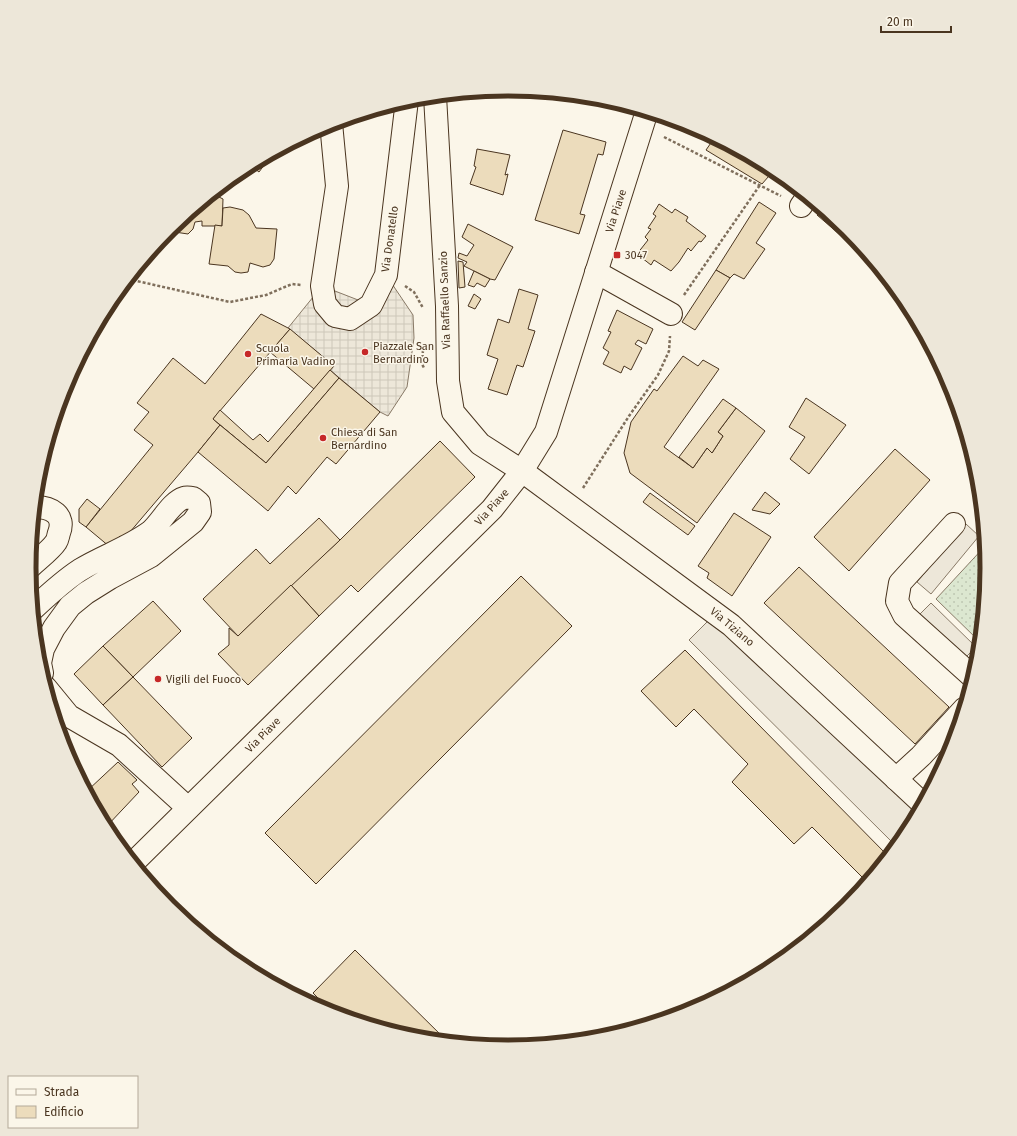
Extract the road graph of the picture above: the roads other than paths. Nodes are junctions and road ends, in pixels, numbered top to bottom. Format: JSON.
{"nodes":[{"id":1,"x":436,"y":102,"type":"edge"},
{"id":2,"x":406,"y":107,"type":"edge"},
{"id":3,"x":645,"y":119,"type":"edge"},
{"id":4,"x":332,"y":130,"type":"edge"},
{"id":5,"x":596,"y":272,"type":"junction"},
{"id":6,"x":670,"y":314,"type":"road end"},
{"id":7,"x":522,"y":471,"type":"junction"},
{"id":8,"x":40,"y":507,"type":"edge"},
{"id":9,"x":954,"y":524,"type":"dead end"},
{"id":10,"x":36,"y":561,"type":"edge"},
{"id":11,"x":38,"y":605,"type":"edge"},
{"id":12,"x":43,"y":649,"type":"edge"},
{"id":13,"x":969,"y":673,"type":"edge"},
{"id":14,"x":55,"y":698,"type":"edge"},
{"id":15,"x":957,"y":717,"type":"edge"},
{"id":16,"x":896,"y":779,"type":"junction"},
{"id":17,"x":920,"y":801,"type":"edge"},
{"id":18,"x":188,"y":808,"type":"junction"},
{"id":19,"x":137,"y":859,"type":"edge"}],
"edges":[{"from":1,"to":7,"type":"street","name":"Via Raffaello Sanzio"},
{"from":2,"to":4,"type":"street","name":"Via Donatello"},
{"from":3,"to":5,"type":"street","name":"Via Piave"},
{"from":5,"to":6,"type":"street"},
{"from":5,"to":7,"type":"street","name":"Via Piave"},
{"from":7,"to":16,"type":"street","name":"Via Tiziano"},
{"from":7,"to":18,"type":"street","name":"Via Piave"},
{"from":8,"to":10,"type":"street"},
{"from":9,"to":13,"type":"street"},
{"from":11,"to":12,"type":"street"},
{"from":14,"to":18,"type":"street"},
{"from":15,"to":16,"type":"street"},
{"from":16,"to":17,"type":"street","name":"Via Tiziano"},
{"from":18,"to":19,"type":"street","name":"Via Piave"}]}
